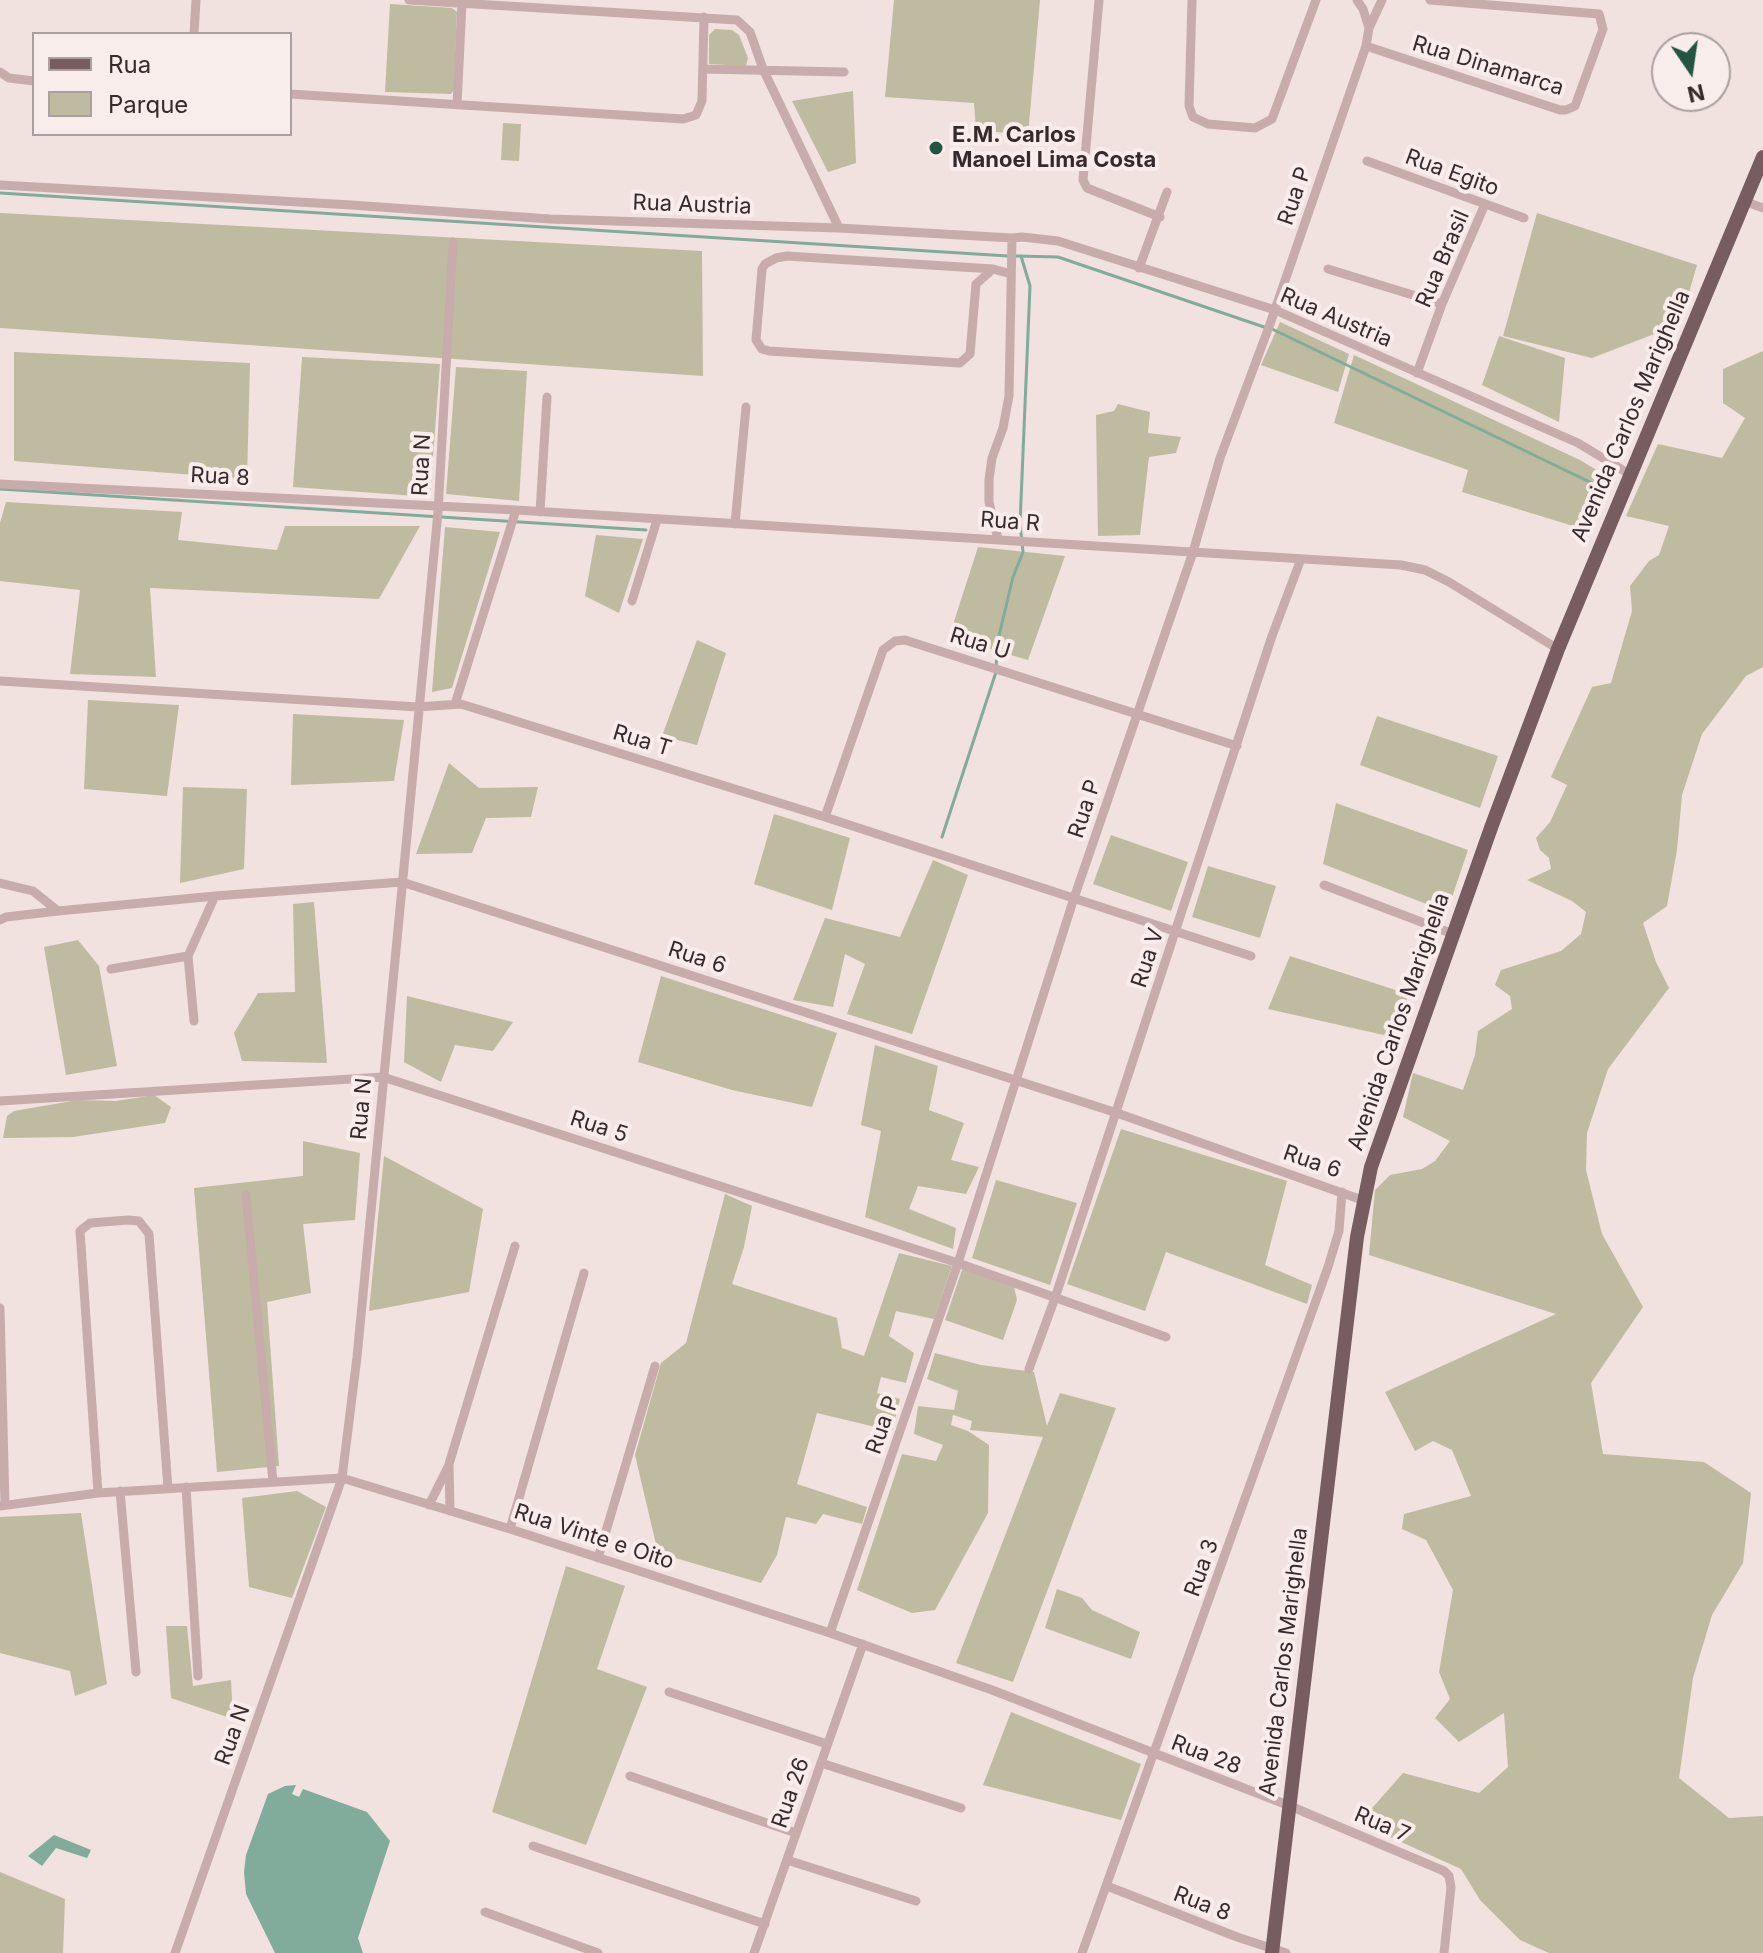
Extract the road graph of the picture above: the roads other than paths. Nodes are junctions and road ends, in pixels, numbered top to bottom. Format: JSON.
{"nodes":[{"id":1,"x":196,"y":0,"type":"edge"},
{"id":2,"x":409,"y":0,"type":"edge"},
{"id":3,"x":1099,"y":0,"type":"edge"},
{"id":4,"x":1192,"y":0,"type":"edge"},
{"id":5,"x":1316,"y":0,"type":"edge"},
{"id":6,"x":1357,"y":0,"type":"edge"},
{"id":7,"x":1382,"y":0,"type":"edge"},
{"id":8,"x":1430,"y":0,"type":"edge"},
{"id":9,"x":462,"y":3,"type":"junction"},
{"id":10,"x":704,"y":17,"type":"junction"},
{"id":11,"x":1369,"y":28,"type":"junction"},
{"id":12,"x":194,"y":32,"type":"edge"},
{"id":13,"x":1366,"y":46,"type":"junction"},
{"id":14,"x":703,"y":69,"type":"junction"},
{"id":15,"x":763,"y":69,"type":"junction"},
{"id":16,"x":0,"y":72,"type":"edge"},
{"id":17,"x":844,"y":72,"type":"dead end"},
{"id":18,"x":32,"y":81,"type":"edge"},
{"id":19,"x":292,"y":94,"type":"edge"},
{"id":20,"x":457,"y":105,"type":"junction"},
{"id":21,"x":1763,"y":157,"type":"edge"},
{"id":22,"x":1367,"y":161,"type":"dead end"},
{"id":23,"x":0,"y":185,"type":"edge"},
{"id":24,"x":1167,"y":192,"type":"dead end"},
{"id":25,"x":1744,"y":201,"type":"junction"},
{"id":26,"x":1485,"y":204,"type":"junction"},
{"id":27,"x":1763,"y":208,"type":"edge"},
{"id":28,"x":1160,"y":217,"type":"junction"},
{"id":29,"x":1524,"y":218,"type":"dead end"},
{"id":30,"x":839,"y":228,"type":"junction"},
{"id":31,"x":453,"y":242,"type":"dead end"},
{"id":32,"x":1012,"y":243,"type":"junction"},
{"id":33,"x":963,"y":267,"type":"junction"},
{"id":34,"x":1139,"y":268,"type":"junction"},
{"id":35,"x":993,"y":269,"type":"junction"},
{"id":36,"x":1328,"y":269,"type":"dead end"},
{"id":37,"x":1011,"y":270,"type":"junction"},
{"id":38,"x":975,"y":292,"type":"junction"},
{"id":39,"x":1442,"y":304,"type":"junction"},
{"id":40,"x":1275,"y":310,"type":"junction"},
{"id":41,"x":1417,"y":373,"type":"junction"},
{"id":42,"x":547,"y":397,"type":"dead end"},
{"id":43,"x":746,"y":407,"type":"dead end"},
{"id":44,"x":1631,"y":475,"type":"junction"},
{"id":45,"x":0,"y":484,"type":"edge"},
{"id":46,"x":540,"y":512,"type":"junction"},
{"id":47,"x":437,"y":513,"type":"junction"},
{"id":48,"x":514,"y":517,"type":"junction"},
{"id":49,"x":657,"y":520,"type":"junction"},
{"id":50,"x":735,"y":524,"type":"junction"},
{"id":51,"x":998,"y":539,"type":"junction"},
{"id":52,"x":1193,"y":552,"type":"junction"},
{"id":53,"x":1301,"y":559,"type":"junction"},
{"id":54,"x":632,"y":601,"type":"dead end"},
{"id":55,"x":1558,"y":649,"type":"junction"},
{"id":56,"x":0,"y":681,"type":"edge"},
{"id":57,"x":455,"y":704,"type":"junction"},
{"id":58,"x":418,"y":707,"type":"junction"},
{"id":59,"x":1137,"y":712,"type":"junction"},
{"id":60,"x":1237,"y":746,"type":"junction"},
{"id":61,"x":825,"y":817,"type":"junction"},
{"id":62,"x":402,"y":882,"type":"junction"},
{"id":63,"x":0,"y":883,"type":"edge"},
{"id":64,"x":1324,"y":885,"type":"dead end"},
{"id":65,"x":215,"y":896,"type":"junction"},
{"id":66,"x":1074,"y":898,"type":"junction"},
{"id":67,"x":58,"y":911,"type":"junction"},
{"id":68,"x":0,"y":920,"type":"edge"},
{"id":69,"x":1175,"y":932,"type":"junction"},
{"id":70,"x":1453,"y":934,"type":"junction"},
{"id":71,"x":188,"y":956,"type":"junction"},
{"id":72,"x":1251,"y":956,"type":"dead end"},
{"id":73,"x":111,"y":969,"type":"dead end"},
{"id":74,"x":194,"y":1021,"type":"dead end"},
{"id":75,"x":383,"y":1077,"type":"junction"},
{"id":76,"x":1017,"y":1080,"type":"junction"},
{"id":77,"x":0,"y":1101,"type":"edge"},
{"id":78,"x":1117,"y":1113,"type":"junction"},
{"id":79,"x":1342,"y":1192,"type":"junction"},
{"id":80,"x":246,"y":1195,"type":"dead end"},
{"id":81,"x":1362,"y":1200,"type":"junction"},
{"id":82,"x":515,"y":1246,"type":"dead end"},
{"id":83,"x":958,"y":1263,"type":"junction"},
{"id":84,"x":584,"y":1273,"type":"dead end"},
{"id":85,"x":1055,"y":1298,"type":"junction"},
{"id":86,"x":0,"y":1308,"type":"edge"},
{"id":87,"x":1166,"y":1337,"type":"dead end"},
{"id":88,"x":655,"y":1366,"type":"dead end"},
{"id":89,"x":1029,"y":1369,"type":"dead end"},
{"id":90,"x":449,"y":1464,"type":"junction"},
{"id":91,"x":342,"y":1478,"type":"junction"},
{"id":92,"x":273,"y":1482,"type":"junction"},
{"id":93,"x":186,"y":1487,"type":"junction"},
{"id":94,"x":168,"y":1488,"type":"junction"},
{"id":95,"x":120,"y":1491,"type":"junction"},
{"id":96,"x":98,"y":1493,"type":"junction"},
{"id":97,"x":2,"y":1505,"type":"edge"},
{"id":98,"x":429,"y":1505,"type":"junction"},
{"id":99,"x":450,"y":1511,"type":"junction"},
{"id":100,"x":510,"y":1529,"type":"junction"},
{"id":101,"x":598,"y":1558,"type":"junction"},
{"id":102,"x":830,"y":1633,"type":"junction"},
{"id":103,"x":863,"y":1644,"type":"junction"},
{"id":104,"x":136,"y":1672,"type":"dead end"},
{"id":105,"x":198,"y":1676,"type":"dead end"},
{"id":106,"x":669,"y":1692,"type":"dead end"},
{"id":107,"x":827,"y":1744,"type":"junction"},
{"id":108,"x":1155,"y":1754,"type":"junction"},
{"id":109,"x":821,"y":1763,"type":"junction"},
{"id":110,"x":630,"y":1776,"type":"dead end"},
{"id":111,"x":1290,"y":1806,"type":"junction"},
{"id":112,"x":961,"y":1808,"type":"dead end"},
{"id":113,"x":796,"y":1833,"type":"junction"},
{"id":114,"x":533,"y":1846,"type":"dead end"},
{"id":115,"x":787,"y":1860,"type":"junction"},
{"id":116,"x":1107,"y":1886,"type":"junction"},
{"id":117,"x":916,"y":1901,"type":"dead end"},
{"id":118,"x":485,"y":1912,"type":"dead end"},
{"id":119,"x":765,"y":1924,"type":"junction"},
{"id":120,"x":1277,"y":1951,"type":"edge"},
{"id":121,"x":757,"y":1952,"type":"edge"},
{"id":122,"x":175,"y":1953,"type":"edge"},
{"id":123,"x":598,"y":1953,"type":"edge"},
{"id":124,"x":1082,"y":1953,"type":"edge"},
{"id":125,"x":1444,"y":1953,"type":"edge"}],
"edges":[{"from":1,"to":12,"type":"street"},
{"from":2,"to":9,"type":"street"},
{"from":3,"to":28,"type":"street"},
{"from":4,"to":5,"type":"street"},
{"from":6,"to":11,"type":"street"},
{"from":7,"to":11,"type":"street","name":"Rua P"},
{"from":8,"to":13,"type":"street","name":"Rua Dinamarca"},
{"from":9,"to":10,"type":"street"},
{"from":9,"to":20,"type":"street"},
{"from":10,"to":14,"type":"street"},
{"from":10,"to":15,"type":"street"},
{"from":11,"to":13,"type":"street","name":"Rua P"},
{"from":13,"to":40,"type":"street","name":"Rua P"},
{"from":14,"to":15,"type":"street"},
{"from":14,"to":20,"type":"street"},
{"from":15,"to":17,"type":"street"},
{"from":15,"to":30,"type":"street"},
{"from":16,"to":18,"type":"street"},
{"from":19,"to":20,"type":"street"},
{"from":21,"to":25,"type":"main road","name":"Avenida Carlos Marighella"},
{"from":22,"to":26,"type":"street","name":"Rua Egito"},
{"from":23,"to":30,"type":"street","name":"Rua Austria"},
{"from":24,"to":28,"type":"street"},
{"from":25,"to":27,"type":"street"},
{"from":25,"to":44,"type":"main road","name":"Avenida Carlos Marighella"},
{"from":26,"to":29,"type":"street","name":"Rua Egito"},
{"from":26,"to":39,"type":"street","name":"Rua Brasil"},
{"from":28,"to":34,"type":"street"},
{"from":30,"to":32,"type":"street","name":"Rua Austria"},
{"from":31,"to":47,"type":"street","name":"Rua N"},
{"from":32,"to":34,"type":"street","name":"Rua Austria"},
{"from":32,"to":37,"type":"street"},
{"from":33,"to":35,"type":"street"},
{"from":33,"to":38,"type":"street"},
{"from":33,"to":38,"type":"street"},
{"from":34,"to":40,"type":"street","name":"Rua Austria"},
{"from":35,"to":37,"type":"street"},
{"from":35,"to":38,"type":"street"},
{"from":36,"to":39,"type":"street"},
{"from":37,"to":51,"type":"street"},
{"from":39,"to":41,"type":"street","name":"Rua Brasil"},
{"from":40,"to":41,"type":"street","name":"Rua Austria"},
{"from":40,"to":52,"type":"street","name":"Rua P"},
{"from":41,"to":44,"type":"street","name":"Rua Austria"},
{"from":42,"to":46,"type":"street"},
{"from":43,"to":50,"type":"street"},
{"from":44,"to":55,"type":"main road","name":"Avenida Carlos Marighella"},
{"from":45,"to":47,"type":"street","name":"Rua 8"},
{"from":46,"to":48,"type":"street","name":"Rua R"},
{"from":46,"to":49,"type":"street","name":"Rua R"},
{"from":47,"to":48,"type":"street","name":"Rua R"},
{"from":47,"to":58,"type":"street","name":"Rua N"},
{"from":48,"to":57,"type":"street"},
{"from":49,"to":50,"type":"street","name":"Rua R"},
{"from":49,"to":54,"type":"street"},
{"from":50,"to":51,"type":"street","name":"Rua R"},
{"from":51,"to":52,"type":"street","name":"Rua R"},
{"from":52,"to":53,"type":"street","name":"Rua R"},
{"from":52,"to":59,"type":"street","name":"Rua P"},
{"from":53,"to":55,"type":"street","name":"Rua R"},
{"from":53,"to":60,"type":"street","name":"Rua V"},
{"from":55,"to":70,"type":"main road","name":"Avenida Carlos Marighella"},
{"from":56,"to":58,"type":"street","name":"Rua T"},
{"from":57,"to":58,"type":"street","name":"Rua T"},
{"from":57,"to":61,"type":"street","name":"Rua T"},
{"from":58,"to":62,"type":"street","name":"Rua N"},
{"from":59,"to":60,"type":"street","name":"Rua U"},
{"from":59,"to":61,"type":"street","name":"Rua U"},
{"from":59,"to":66,"type":"street","name":"Rua P"},
{"from":60,"to":69,"type":"street","name":"Rua V"},
{"from":61,"to":66,"type":"street","name":"Rua T"},
{"from":62,"to":65,"type":"street","name":"Rua 6"},
{"from":62,"to":75,"type":"street","name":"Rua N"},
{"from":62,"to":76,"type":"street","name":"Rua 6"},
{"from":63,"to":67,"type":"street"},
{"from":64,"to":70,"type":"street"},
{"from":65,"to":67,"type":"street","name":"Rua 6"},
{"from":65,"to":71,"type":"street"},
{"from":66,"to":69,"type":"street","name":"Rua T"},
{"from":66,"to":76,"type":"street","name":"Rua P"},
{"from":67,"to":68,"type":"street","name":"Rua 6"},
{"from":69,"to":72,"type":"street","name":"Rua T"},
{"from":69,"to":78,"type":"street","name":"Rua V"},
{"from":70,"to":81,"type":"main road","name":"Avenida Carlos Marighella"},
{"from":71,"to":73,"type":"street"},
{"from":71,"to":74,"type":"street"},
{"from":75,"to":77,"type":"street","name":"Rua 5"},
{"from":75,"to":83,"type":"street","name":"Rua 5"},
{"from":75,"to":91,"type":"street","name":"Rua N"},
{"from":76,"to":78,"type":"street","name":"Rua 6"},
{"from":76,"to":83,"type":"street","name":"Rua P"},
{"from":78,"to":79,"type":"street","name":"Rua 6"},
{"from":78,"to":85,"type":"street","name":"Rua V"},
{"from":79,"to":81,"type":"street","name":"Rua 6"},
{"from":79,"to":108,"type":"street","name":"Rua 3"},
{"from":80,"to":92,"type":"street"},
{"from":81,"to":111,"type":"main road","name":"Avenida Carlos Marighella"},
{"from":82,"to":90,"type":"street"},
{"from":83,"to":85,"type":"street","name":"Rua 5"},
{"from":83,"to":102,"type":"street","name":"Rua P"},
{"from":84,"to":100,"type":"street"},
{"from":85,"to":87,"type":"street","name":"Rua 5"},
{"from":85,"to":89,"type":"street","name":"Rua V"},
{"from":86,"to":97,"type":"street"},
{"from":88,"to":101,"type":"street"},
{"from":90,"to":98,"type":"street"},
{"from":90,"to":99,"type":"street"},
{"from":91,"to":92,"type":"street","name":"Rua Vinte e Oito"},
{"from":91,"to":98,"type":"street","name":"Rua Vinte e Oito"},
{"from":91,"to":122,"type":"street","name":"Rua N"},
{"from":92,"to":93,"type":"street","name":"Rua Vinte e Oito"},
{"from":93,"to":94,"type":"street","name":"Rua Vinte e Oito"},
{"from":93,"to":105,"type":"street"},
{"from":94,"to":95,"type":"street","name":"Rua Vinte e Oito"},
{"from":94,"to":96,"type":"street"},
{"from":95,"to":96,"type":"street","name":"Rua Vinte e Oito"},
{"from":95,"to":104,"type":"street"},
{"from":96,"to":97,"type":"street","name":"Rua Vinte e Oito"},
{"from":98,"to":99,"type":"street","name":"Rua Vinte e Oito"},
{"from":99,"to":100,"type":"street","name":"Rua Vinte e Oito"},
{"from":100,"to":101,"type":"street","name":"Rua Vinte e Oito"},
{"from":101,"to":102,"type":"street","name":"Rua Vinte e Oito"},
{"from":102,"to":103,"type":"street","name":"Rua Vinte e Oito"},
{"from":103,"to":107,"type":"street","name":"Rua 26"},
{"from":103,"to":108,"type":"street","name":"Rua Vinte e Oito"},
{"from":106,"to":107,"type":"street"},
{"from":107,"to":109,"type":"street","name":"Rua 26"},
{"from":108,"to":111,"type":"street","name":"Rua 28"},
{"from":108,"to":116,"type":"street","name":"Rua 3"},
{"from":109,"to":112,"type":"street"},
{"from":109,"to":113,"type":"street","name":"Rua 26"},
{"from":110,"to":113,"type":"street"},
{"from":111,"to":120,"type":"main road","name":"Avenida Carlos Marighella"},
{"from":111,"to":125,"type":"street","name":"Rua 7"},
{"from":113,"to":115,"type":"street","name":"Rua 26"},
{"from":114,"to":119,"type":"street"},
{"from":115,"to":117,"type":"street"},
{"from":115,"to":119,"type":"street","name":"Rua 26"},
{"from":116,"to":120,"type":"street","name":"Rua 8"},
{"from":116,"to":124,"type":"street","name":"Rua 3"},
{"from":118,"to":123,"type":"street"},
{"from":119,"to":121,"type":"street","name":"Rua 26"}]}
